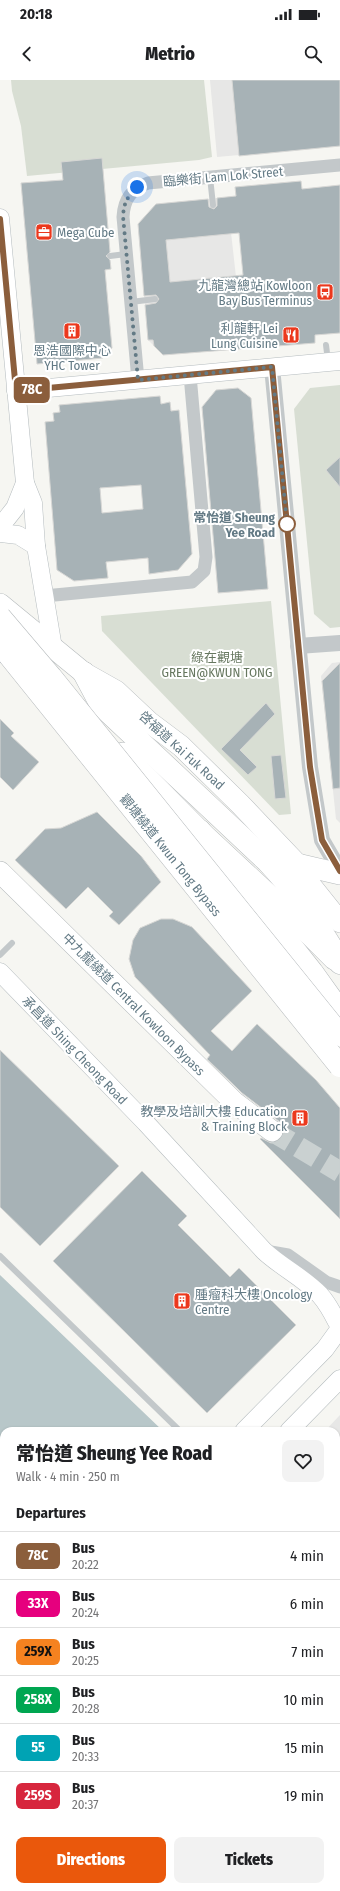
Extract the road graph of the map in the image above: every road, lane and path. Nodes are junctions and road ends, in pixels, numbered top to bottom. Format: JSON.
{"nodes":[{"id":1,"x":340,"y":165,"type":"edge"},
{"id":2,"x":210,"y":177,"type":"junction"},
{"id":3,"x":213,"y":205,"type":"dead end"},
{"id":4,"x":0,"y":218,"type":"edge"},
{"id":5,"x":126,"y":254,"type":"junction"},
{"id":6,"x":110,"y":256,"type":"dead end"},
{"id":7,"x":2,"y":257,"type":"edge"},
{"id":8,"x":155,"y":299,"type":"dead end"},
{"id":9,"x":131,"y":302,"type":"junction"},
{"id":10,"x":331,"y":356,"type":"edge"},
{"id":11,"x":272,"y":367,"type":"junction"},
{"id":12,"x":190,"y":375,"type":"junction"},
{"id":13,"x":138,"y":380,"type":"junction"},
{"id":14,"x":16,"y":391,"type":"junction"},
{"id":15,"x":25,"y":484,"type":"junction"},
{"id":16,"x":0,"y":526,"type":"edge"},
{"id":17,"x":0,"y":533,"type":"edge"},
{"id":18,"x":36,"y":546,"type":"junction"},
{"id":19,"x":44,"y":596,"type":"junction"},
{"id":20,"x":0,"y":604,"type":"edge"},
{"id":21,"x":0,"y":617,"type":"edge"},
{"id":22,"x":340,"y":643,"type":"edge"},
{"id":23,"x":0,"y":644,"type":"edge"},
{"id":24,"x":298,"y":646,"type":"junction"},
{"id":25,"x":0,"y":648,"type":"edge"},
{"id":26,"x":53,"y":648,"type":"junction"},
{"id":27,"x":0,"y":660,"type":"edge"},
{"id":28,"x":26,"y":668,"type":"junction"},
{"id":29,"x":84,"y":673,"type":"junction"},
{"id":30,"x":200,"y":831,"type":"junction"},
{"id":31,"x":297,"y":864,"type":"junction"},
{"id":32,"x":340,"y":871,"type":"edge"},
{"id":33,"x":0,"y":872,"type":"edge"},
{"id":34,"x":340,"y":874,"type":"edge"},
{"id":35,"x":340,"y":922,"type":"edge"},
{"id":36,"x":12,"y":943,"type":"dead end"},
{"id":37,"x":0,"y":955,"type":"edge"},
{"id":38,"x":340,"y":964,"type":"edge"},
{"id":39,"x":0,"y":972,"type":"edge"},
{"id":40,"x":340,"y":1011,"type":"edge"},
{"id":41,"x":340,"y":1035,"type":"edge"},
{"id":42,"x":340,"y":1066,"type":"edge"},
{"id":43,"x":272,"y":1131,"type":"tunnel mouth"},
{"id":44,"x":264,"y":1251,"type":"junction"},
{"id":45,"x":0,"y":1256,"type":"edge"},
{"id":46,"x":340,"y":1287,"type":"edge"},
{"id":47,"x":340,"y":1303,"type":"edge"},
{"id":48,"x":338,"y":1329,"type":"edge"},
{"id":49,"x":340,"y":1378,"type":"edge"},
{"id":50,"x":176,"y":1427,"type":"edge"},
{"id":51,"x":248,"y":1427,"type":"edge"},
{"id":52,"x":292,"y":1427,"type":"edge"}],
"edges":[{"from":1,"to":2,"type":"street","name":"臨樂街 Lam Lok Street"},
{"from":2,"to":3,"type":"lane"},
{"from":2,"to":5,"type":"street","name":"臨樂街 Lam Lok Street"},
{"from":4,"to":7,"type":"main road"},
{"from":5,"to":6,"type":"lane"},
{"from":5,"to":9,"type":"street","name":"臨樂街 Lam Lok Street"},
{"from":7,"to":14,"type":"main road"},
{"from":8,"to":9,"type":"lane"},
{"from":9,"to":13,"type":"street","name":"臨樂街 Lam Lok Street"},
{"from":10,"to":11,"type":"main road"},
{"from":11,"to":12,"type":"main road"},
{"from":11,"to":24,"type":"street"},
{"from":12,"to":13,"type":"main road"},
{"from":12,"to":19,"type":"street"},
{"from":13,"to":14,"type":"main road"},
{"from":14,"to":15,"type":"main road"},
{"from":15,"to":16,"type":"main road"},
{"from":15,"to":18,"type":"main road"},
{"from":17,"to":18,"type":"main road"},
{"from":18,"to":19,"type":"main road"},
{"from":19,"to":26,"type":"main road"},
{"from":20,"to":26,"type":"highway","name":"啓福道 Kai Fuk Road"},
{"from":21,"to":41,"type":"highway","name":"觀塘繞道 Kwun Tong Bypass","bridge":true},
{"from":22,"to":24,"type":"street"},
{"from":23,"to":42,"type":"highway","name":"觀塘繞道 Kwun Tong Bypass","bridge":true},
{"from":24,"to":32,"type":"street"},
{"from":25,"to":28,"type":"highway"},
{"from":26,"to":29,"type":"highway","name":"啓福道 Kai Fuk Road"},
{"from":27,"to":28,"type":"street"},
{"from":28,"to":30,"type":"highway"},
{"from":29,"to":31,"type":"highway","name":"啓福道 Kai Fuk Road"},
{"from":29,"to":38,"type":"highway"},
{"from":30,"to":38,"type":"highway"},
{"from":30,"to":40,"type":"highway"},
{"from":31,"to":34,"type":"highway"},
{"from":31,"to":35,"type":"highway","name":"啓福道 Kai Fuk Road"},
{"from":33,"to":43,"type":"highway","name":"中九龍繞道 Central Kowloon Bypass"},
{"from":36,"to":37,"type":"lane"},
{"from":39,"to":44,"type":"main road","name":"承昌道 Shing Cheong Road"},
{"from":44,"to":46,"type":"street"},
{"from":44,"to":48,"type":"main road","name":"承昌道 Shing Cheong Road"},
{"from":45,"to":50,"type":"lane"},
{"from":47,"to":48,"type":"main road"},
{"from":48,"to":51,"type":"main road"},
{"from":49,"to":52,"type":"main road"}]}
